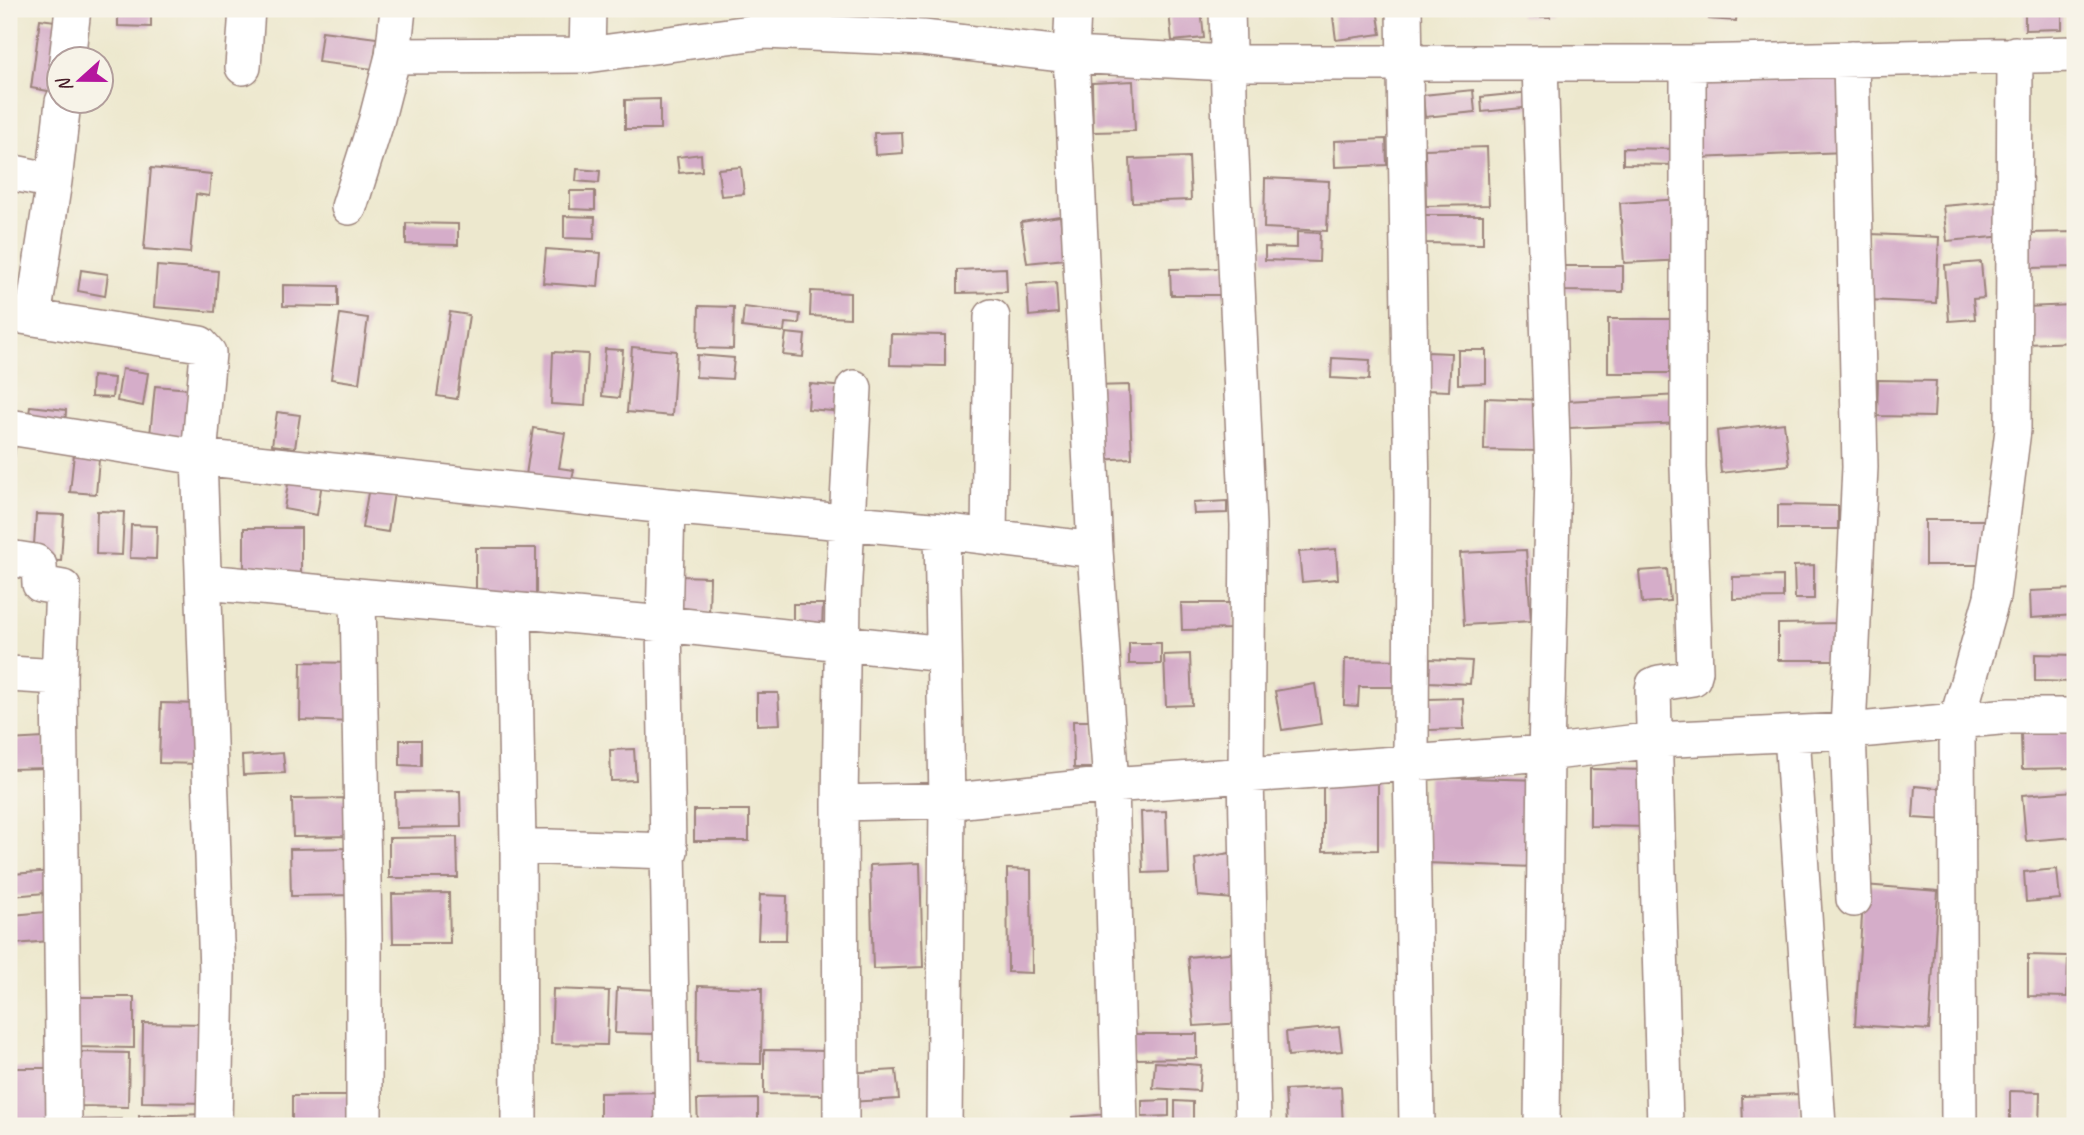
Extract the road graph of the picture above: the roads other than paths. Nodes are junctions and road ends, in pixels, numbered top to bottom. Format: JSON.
{"nodes":[{"id":1,"x":73,"y":9,"type":"edge"},
{"id":2,"x":247,"y":9,"type":"edge"},
{"id":3,"x":398,"y":9,"type":"edge"},
{"id":4,"x":588,"y":9,"type":"edge"},
{"id":5,"x":1073,"y":9,"type":"edge"},
{"id":6,"x":1227,"y":9,"type":"edge"},
{"id":7,"x":1404,"y":9,"type":"edge"},
{"id":8,"x":765,"y":20,"type":"edge"},
{"id":9,"x":924,"y":23,"type":"edge"},
{"id":10,"x":69,"y":46,"type":"edge"},
{"id":11,"x":2015,"y":54,"type":"junction"},
{"id":12,"x":2075,"y":54,"type":"edge"},
{"id":13,"x":587,"y":55,"type":"junction"},
{"id":14,"x":1071,"y":55,"type":"junction"},
{"id":15,"x":393,"y":56,"type":"junction"},
{"id":16,"x":1851,"y":59,"type":"junction"},
{"id":17,"x":1228,"y":63,"type":"junction"},
{"id":18,"x":1688,"y":63,"type":"junction"},
{"id":19,"x":1405,"y":64,"type":"junction"},
{"id":20,"x":1540,"y":65,"type":"junction"},
{"id":21,"x":243,"y":68,"type":"dead end"},
{"id":22,"x":61,"y":116,"type":"edge"},
{"id":23,"x":9,"y":172,"type":"edge"},
{"id":24,"x":54,"y":181,"type":"junction"},
{"id":25,"x":349,"y":207,"type":"dead end"},
{"id":26,"x":21,"y":316,"type":"edge"},
{"id":27,"x":992,"y":317,"type":"dead end"},
{"id":28,"x":854,"y":388,"type":"dead end"},
{"id":29,"x":9,"y":427,"type":"edge"},
{"id":30,"x":199,"y":457,"type":"junction"},
{"id":31,"x":667,"y":506,"type":"junction"},
{"id":32,"x":848,"y":522,"type":"junction"},
{"id":33,"x":942,"y":531,"type":"junction"},
{"id":34,"x":989,"y":537,"type":"junction"},
{"id":35,"x":1096,"y":550,"type":"junction"},
{"id":36,"x":9,"y":558,"type":"edge"},
{"id":37,"x":205,"y":582,"type":"junction"},
{"id":38,"x":358,"y":598,"type":"junction"},
{"id":39,"x":514,"y":611,"type":"junction"},
{"id":40,"x":664,"y":624,"type":"junction"},
{"id":41,"x":843,"y":642,"type":"junction"},
{"id":42,"x":944,"y":654,"type":"junction"},
{"id":43,"x":9,"y":674,"type":"edge"},
{"id":44,"x":59,"y":677,"type":"junction"},
{"id":45,"x":2075,"y":716,"type":"edge"},
{"id":46,"x":1957,"y":721,"type":"junction"},
{"id":47,"x":1849,"y":731,"type":"junction"},
{"id":48,"x":1792,"y":734,"type":"junction"},
{"id":49,"x":1655,"y":740,"type":"junction"},
{"id":50,"x":1546,"y":753,"type":"junction"},
{"id":51,"x":1411,"y":762,"type":"junction"},
{"id":52,"x":1246,"y":775,"type":"junction"},
{"id":53,"x":1111,"y":785,"type":"junction"},
{"id":54,"x":947,"y":801,"type":"junction"},
{"id":55,"x":840,"y":803,"type":"junction"},
{"id":56,"x":518,"y":846,"type":"junction"},
{"id":57,"x":670,"y":851,"type":"junction"},
{"id":58,"x":1854,"y":899,"type":"dead end"},
{"id":59,"x":64,"y":1126,"type":"edge"},
{"id":60,"x":214,"y":1126,"type":"edge"},
{"id":61,"x":364,"y":1126,"type":"edge"},
{"id":62,"x":519,"y":1126,"type":"edge"},
{"id":63,"x":673,"y":1126,"type":"edge"},
{"id":64,"x":841,"y":1126,"type":"edge"},
{"id":65,"x":944,"y":1126,"type":"edge"},
{"id":66,"x":1120,"y":1126,"type":"edge"},
{"id":67,"x":1253,"y":1126,"type":"edge"},
{"id":68,"x":1417,"y":1126,"type":"edge"},
{"id":69,"x":1542,"y":1126,"type":"edge"},
{"id":70,"x":1665,"y":1126,"type":"edge"},
{"id":71,"x":1818,"y":1126,"type":"edge"},
{"id":72,"x":1959,"y":1126,"type":"edge"}],
"edges":[{"from":1,"to":10,"type":"street"},
{"from":2,"to":21,"type":"street"},
{"from":3,"to":15,"type":"street"},
{"from":4,"to":13,"type":"street"},
{"from":5,"to":14,"type":"street"},
{"from":6,"to":17,"type":"street"},
{"from":7,"to":19,"type":"street"},
{"from":8,"to":9,"type":"street"},
{"from":8,"to":13,"type":"street"},
{"from":9,"to":14,"type":"street"},
{"from":11,"to":12,"type":"street"},
{"from":11,"to":16,"type":"street"},
{"from":11,"to":46,"type":"street"},
{"from":13,"to":15,"type":"street"},
{"from":14,"to":17,"type":"street"},
{"from":14,"to":35,"type":"street"},
{"from":15,"to":25,"type":"street"},
{"from":16,"to":18,"type":"street"},
{"from":16,"to":47,"type":"street"},
{"from":17,"to":19,"type":"street"},
{"from":17,"to":52,"type":"street"},
{"from":18,"to":20,"type":"street"},
{"from":18,"to":49,"type":"street"},
{"from":19,"to":20,"type":"street"},
{"from":19,"to":51,"type":"street"},
{"from":20,"to":50,"type":"street"},
{"from":22,"to":24,"type":"street"},
{"from":23,"to":24,"type":"street"},
{"from":24,"to":26,"type":"street"},
{"from":26,"to":30,"type":"street"},
{"from":27,"to":34,"type":"street"},
{"from":28,"to":32,"type":"street"},
{"from":29,"to":30,"type":"street"},
{"from":30,"to":31,"type":"street"},
{"from":30,"to":37,"type":"street"},
{"from":31,"to":32,"type":"street"},
{"from":31,"to":40,"type":"street"},
{"from":32,"to":33,"type":"street"},
{"from":32,"to":41,"type":"street"},
{"from":33,"to":34,"type":"street"},
{"from":33,"to":42,"type":"street"},
{"from":34,"to":35,"type":"street"},
{"from":35,"to":53,"type":"street"},
{"from":36,"to":44,"type":"street"},
{"from":37,"to":38,"type":"street"},
{"from":37,"to":60,"type":"street"},
{"from":38,"to":39,"type":"street"},
{"from":38,"to":61,"type":"street"},
{"from":39,"to":40,"type":"street"},
{"from":39,"to":56,"type":"street"},
{"from":40,"to":41,"type":"street"},
{"from":40,"to":57,"type":"street"},
{"from":41,"to":42,"type":"street"},
{"from":41,"to":55,"type":"street"},
{"from":42,"to":54,"type":"street"},
{"from":43,"to":44,"type":"street"},
{"from":44,"to":59,"type":"street"},
{"from":45,"to":46,"type":"street"},
{"from":46,"to":47,"type":"street"},
{"from":46,"to":72,"type":"street"},
{"from":47,"to":48,"type":"street"},
{"from":47,"to":58,"type":"street"},
{"from":48,"to":49,"type":"street"},
{"from":48,"to":71,"type":"street"},
{"from":49,"to":50,"type":"street"},
{"from":49,"to":70,"type":"street"},
{"from":50,"to":51,"type":"street"},
{"from":50,"to":69,"type":"street"},
{"from":51,"to":52,"type":"street"},
{"from":51,"to":68,"type":"street"},
{"from":52,"to":53,"type":"street"},
{"from":52,"to":67,"type":"street"},
{"from":53,"to":54,"type":"street"},
{"from":53,"to":66,"type":"street"},
{"from":54,"to":55,"type":"street"},
{"from":54,"to":65,"type":"street"},
{"from":55,"to":64,"type":"street"},
{"from":56,"to":57,"type":"street"},
{"from":56,"to":62,"type":"street"},
{"from":57,"to":63,"type":"street"}]}
